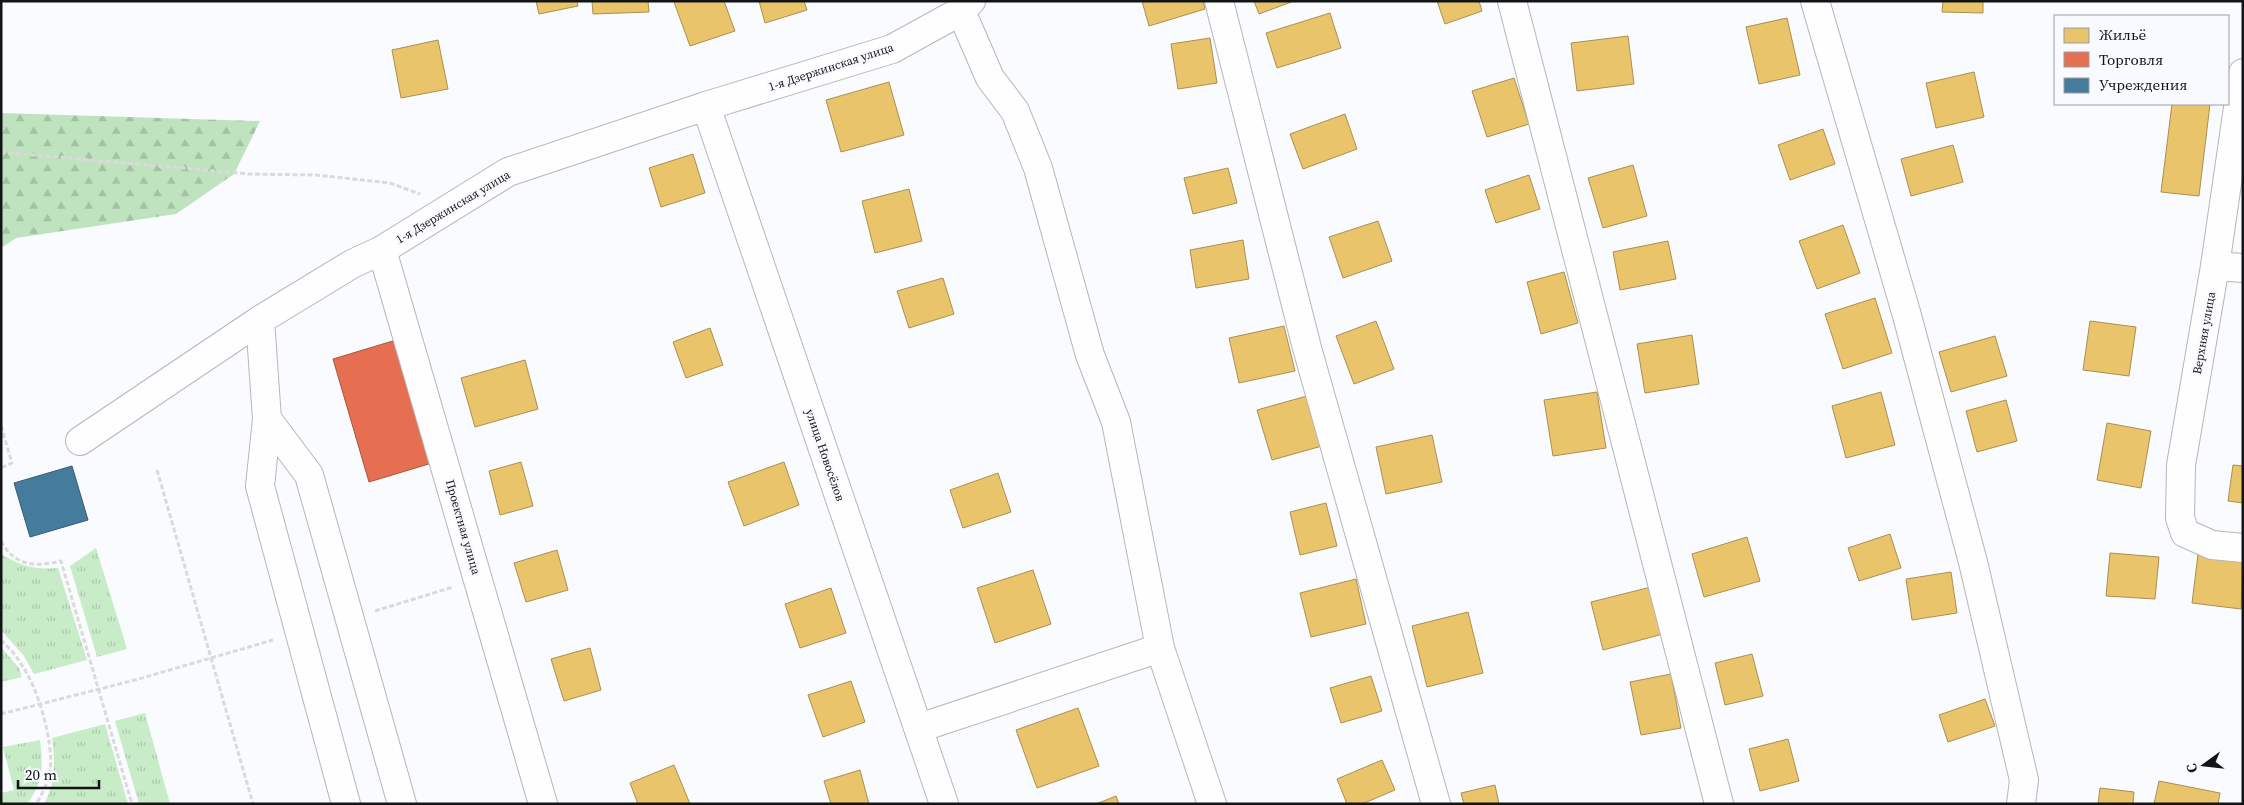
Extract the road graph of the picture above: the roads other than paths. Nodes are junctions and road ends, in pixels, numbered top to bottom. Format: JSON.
{"nodes":[{"id":1,"x":1219,"y":1,"type":"edge"},
{"id":2,"x":1512,"y":1,"type":"edge"},
{"id":3,"x":1815,"y":1,"type":"edge"},
{"id":4,"x":966,"y":6,"type":"edge"},
{"id":5,"x":2243,"y":73,"type":"edge"},
{"id":6,"x":706,"y":106,"type":"junction"},
{"id":7,"x":382,"y":250,"type":"junction"},
{"id":8,"x":2215,"y":266,"type":"junction"},
{"id":9,"x":2243,"y":268,"type":"edge"},
{"id":10,"x":260,"y":320,"type":"junction"},
{"id":11,"x":267,"y":418,"type":"junction"},
{"id":12,"x":80,"y":441,"type":"dead end"},
{"id":13,"x":2243,"y":548,"type":"edge"},
{"id":14,"x":1160,"y":648,"type":"junction"},
{"id":15,"x":919,"y":728,"type":"junction"},
{"id":16,"x":346,"y":804,"type":"edge"},
{"id":17,"x":402,"y":804,"type":"edge"},
{"id":18,"x":543,"y":804,"type":"edge"},
{"id":19,"x":944,"y":804,"type":"edge"},
{"id":20,"x":1212,"y":804,"type":"edge"},
{"id":21,"x":1436,"y":804,"type":"edge"},
{"id":22,"x":1719,"y":804,"type":"edge"},
{"id":23,"x":2021,"y":804,"type":"edge"}],
"edges":[{"from":1,"to":21,"type":"street"},
{"from":2,"to":22,"type":"street"},
{"from":3,"to":23,"type":"street"},
{"from":4,"to":6,"type":"street","name":"1-я Дзержинская улица"},
{"from":4,"to":14,"type":"street"},
{"from":5,"to":8,"type":"street","name":"Верхняя улица"},
{"from":6,"to":7,"type":"street","name":"1-я Дзержинская улица"},
{"from":6,"to":15,"type":"street","name":"улица Новосёлов"},
{"from":7,"to":10,"type":"street","name":"1-я Дзержинская улица"},
{"from":7,"to":18,"type":"street","name":"Проектная улица"},
{"from":8,"to":9,"type":"street"},
{"from":8,"to":13,"type":"street","name":"Верхняя улица"},
{"from":10,"to":11,"type":"street"},
{"from":10,"to":12,"type":"street","name":"1-я Дзержинская улица"},
{"from":11,"to":16,"type":"street"},
{"from":11,"to":17,"type":"street"},
{"from":14,"to":15,"type":"street"},
{"from":14,"to":20,"type":"street"},
{"from":15,"to":19,"type":"street","name":"улица Новосёлов"}]}
